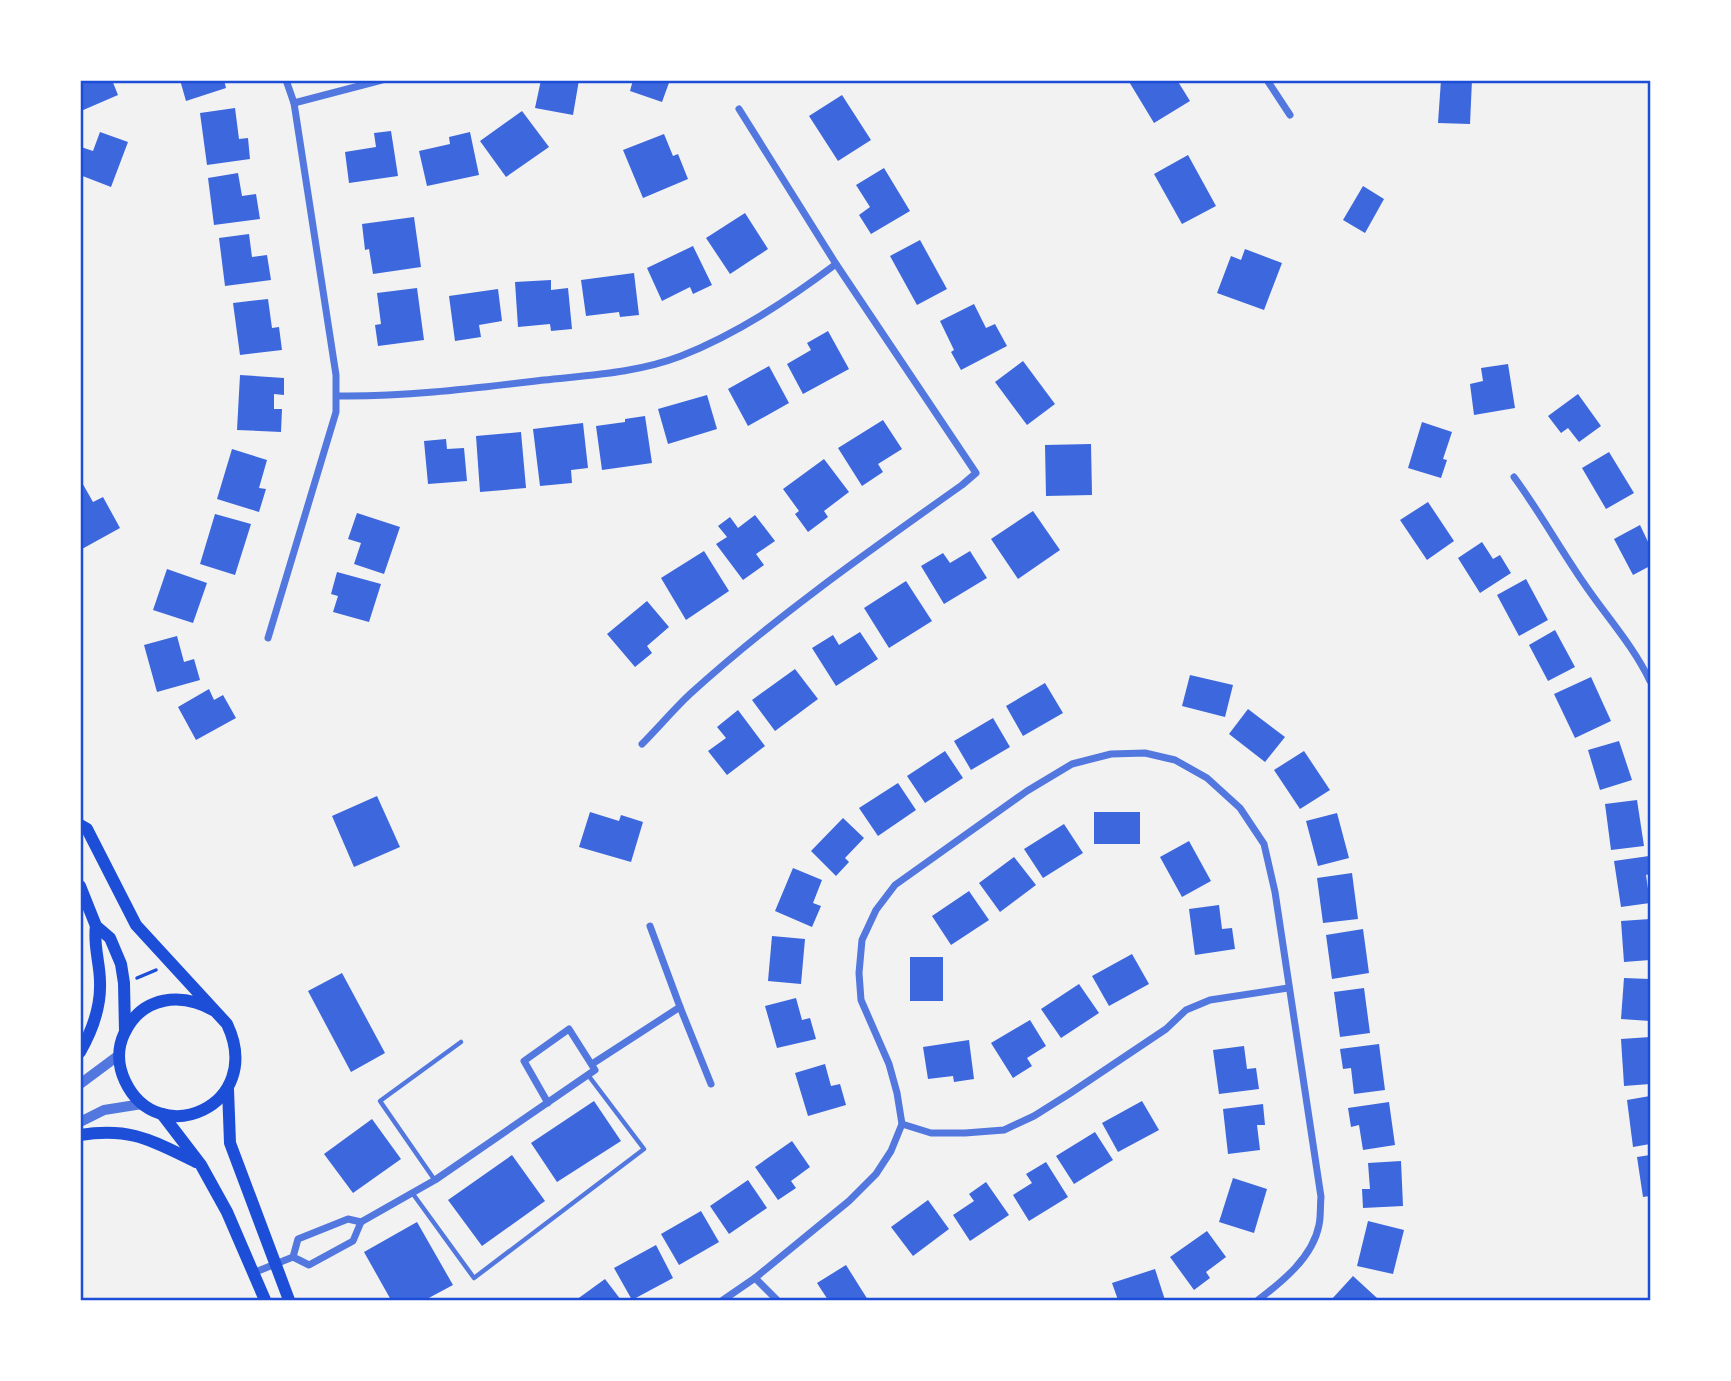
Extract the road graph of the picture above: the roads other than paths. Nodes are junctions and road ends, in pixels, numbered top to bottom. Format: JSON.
{"nodes":[{"id":1,"x":286,"y":80,"type":"edge"},
{"id":2,"x":382,"y":80,"type":"edge"},
{"id":3,"x":1267,"y":80,"type":"edge"},
{"id":4,"x":294,"y":103,"type":"junction"},
{"id":5,"x":739,"y":109,"type":"dead end"},
{"id":6,"x":1290,"y":115,"type":"dead end"},
{"id":7,"x":836,"y":264,"type":"junction"},
{"id":8,"x":337,"y":397,"type":"junction"},
{"id":9,"x":1514,"y":477,"type":"dead end"},
{"id":10,"x":268,"y":638,"type":"dead end"},
{"id":11,"x":1650,"y":681,"type":"edge"},
{"id":12,"x":642,"y":744,"type":"dead end"},
{"id":13,"x":80,"y":825,"type":"edge"},
{"id":14,"x":80,"y":886,"type":"edge"},
{"id":15,"x":96,"y":926,"type":"junction"},
{"id":16,"x":650,"y":926,"type":"dead end"},
{"id":17,"x":1288,"y":988,"type":"junction"},
{"id":18,"x":680,"y":1007,"type":"junction"},
{"id":19,"x":215,"y":1011,"type":"junction"},
{"id":20,"x":125,"y":1031,"type":"junction"},
{"id":21,"x":461,"y":1042,"type":"dead end"},
{"id":22,"x":80,"y":1052,"type":"edge"},
{"id":23,"x":119,"y":1055,"type":"junction"},
{"id":24,"x":592,"y":1064,"type":"junction"},
{"id":25,"x":588,"y":1075,"type":"junction"},
{"id":26,"x":80,"y":1084,"type":"edge"},
{"id":27,"x":711,"y":1084,"type":"dead end"},
{"id":28,"x":228,"y":1089,"type":"junction"},
{"id":29,"x":548,"y":1103,"type":"junction"},
{"id":30,"x":142,"y":1104,"type":"junction"},
{"id":31,"x":162,"y":1114,"type":"junction"},
{"id":32,"x":80,"y":1122,"type":"edge"},
{"id":33,"x":902,"y":1124,"type":"junction"},
{"id":34,"x":80,"y":1135,"type":"edge"},
{"id":35,"x":201,"y":1165,"type":"junction"},
{"id":36,"x":435,"y":1180,"type":"junction"},
{"id":37,"x":412,"y":1193,"type":"junction"},
{"id":38,"x":361,"y":1222,"type":"junction"},
{"id":39,"x":293,"y":1257,"type":"junction"},
{"id":40,"x":274,"y":1265,"type":"junction"},
{"id":41,"x":253,"y":1273,"type":"junction"},
{"id":42,"x":755,"y":1278,"type":"junction"},
{"id":43,"x":265,"y":1300,"type":"edge"},
{"id":44,"x":289,"y":1300,"type":"edge"},
{"id":45,"x":723,"y":1300,"type":"edge"},
{"id":46,"x":777,"y":1300,"type":"edge"},
{"id":47,"x":1258,"y":1300,"type":"edge"}],
"edges":[{"from":1,"to":4,"type":"street"},
{"from":2,"to":4,"type":"street"},
{"from":3,"to":6,"type":"street"},
{"from":4,"to":8,"type":"street"},
{"from":5,"to":7,"type":"street"},
{"from":7,"to":8,"type":"street"},
{"from":7,"to":12,"type":"street"},
{"from":8,"to":10,"type":"street"},
{"from":9,"to":11,"type":"street"},
{"from":13,"to":19,"type":"main road"},
{"from":14,"to":15,"type":"main road"},
{"from":15,"to":20,"type":"main road"},
{"from":15,"to":22,"type":"main road"},
{"from":16,"to":18,"type":"street"},
{"from":17,"to":33,"type":"street"},
{"from":17,"to":33,"type":"street"},
{"from":17,"to":47,"type":"street"},
{"from":18,"to":24,"type":"street"},
{"from":18,"to":27,"type":"street"},
{"from":19,"to":20,"type":"main road"},
{"from":19,"to":28,"type":"main road"},
{"from":20,"to":23,"type":"main road"},
{"from":21,"to":36,"type":"lane"},
{"from":23,"to":26,"type":"street"},
{"from":23,"to":30,"type":"main road"},
{"from":24,"to":25,"type":"street"},
{"from":24,"to":29,"type":"street"},
{"from":25,"to":29,"type":"street"},
{"from":25,"to":37,"type":"lane"},
{"from":28,"to":31,"type":"main road"},
{"from":28,"to":40,"type":"main road"},
{"from":29,"to":36,"type":"street"},
{"from":30,"to":31,"type":"main road"},
{"from":30,"to":32,"type":"street"},
{"from":31,"to":35,"type":"main road"},
{"from":33,"to":42,"type":"street"},
{"from":34,"to":35,"type":"main road"},
{"from":35,"to":41,"type":"main road"},
{"from":36,"to":37,"type":"street"},
{"from":37,"to":38,"type":"street"},
{"from":38,"to":39,"type":"street"},
{"from":38,"to":39,"type":"street"},
{"from":39,"to":40,"type":"street"},
{"from":40,"to":41,"type":"street"},
{"from":40,"to":44,"type":"main road"},
{"from":41,"to":43,"type":"main road"},
{"from":42,"to":45,"type":"street"},
{"from":42,"to":46,"type":"street"}]}
